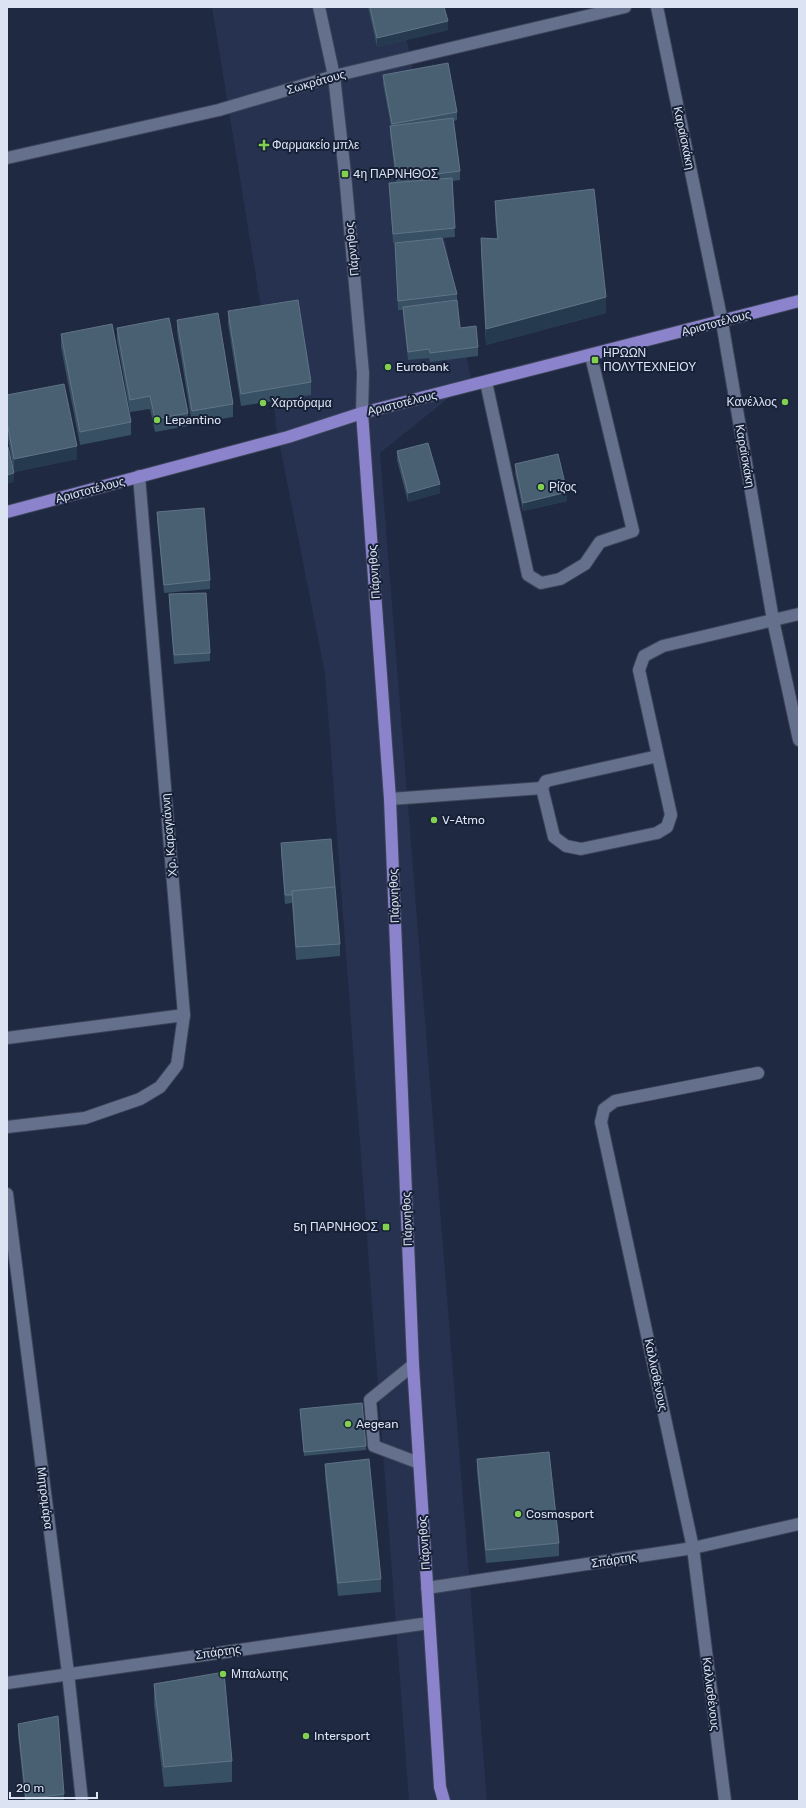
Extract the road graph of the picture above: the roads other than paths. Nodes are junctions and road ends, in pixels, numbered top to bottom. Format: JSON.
{"nodes":[{"id":1,"x":319,"y":7,"type":"edge"},
{"id":2,"x":625,"y":7,"type":"edge"},
{"id":3,"x":657,"y":7,"type":"edge"},
{"id":4,"x":334,"y":76,"type":"junction"},
{"id":5,"x":7,"y":158,"type":"edge"},
{"id":6,"x":799,"y":301,"type":"edge"},
{"id":7,"x":722,"y":322,"type":"junction"},
{"id":8,"x":591,"y":356,"type":"junction"},
{"id":9,"x":486,"y":382,"type":"junction"},
{"id":10,"x":362,"y":413,"type":"junction"},
{"id":11,"x":139,"y":476,"type":"junction"},
{"id":12,"x":7,"y":512,"type":"edge"},
{"id":13,"x":799,"y":614,"type":"edge"},
{"id":14,"x":773,"y":620,"type":"junction"},
{"id":15,"x":799,"y":740,"type":"edge"},
{"id":16,"x":658,"y":756,"type":"junction"},
{"id":17,"x":542,"y":788,"type":"junction"},
{"id":18,"x":390,"y":799,"type":"junction"},
{"id":19,"x":184,"y":1015,"type":"junction"},
{"id":20,"x":7,"y":1038,"type":"edge"},
{"id":21,"x":758,"y":1073,"type":"dead end"},
{"id":22,"x":7,"y":1127,"type":"edge"},
{"id":23,"x":7,"y":1194,"type":"edge"},
{"id":24,"x":413,"y":1365,"type":"junction"},
{"id":25,"x":419,"y":1463,"type":"junction"},
{"id":26,"x":799,"y":1524,"type":"edge"},
{"id":27,"x":693,"y":1548,"type":"junction"},
{"id":28,"x":427,"y":1588,"type":"junction"},
{"id":29,"x":429,"y":1623,"type":"junction"},
{"id":30,"x":68,"y":1673,"type":"junction"},
{"id":31,"x":7,"y":1683,"type":"edge"},
{"id":32,"x":440,"y":1787,"type":"junction"},
{"id":33,"x":82,"y":1801,"type":"edge"},
{"id":34,"x":437,"y":1801,"type":"edge"},
{"id":35,"x":444,"y":1801,"type":"edge"},
{"id":36,"x":725,"y":1801,"type":"edge"}],
"edges":[{"from":1,"to":4,"type":"street","name":"Πάρνηθος"},
{"from":2,"to":4,"type":"street","name":"Σωκράτους"},
{"from":3,"to":7,"type":"street","name":"Καραϊσκάκη"},
{"from":4,"to":5,"type":"street","name":"Σωκράτους"},
{"from":4,"to":10,"type":"street","name":"Πάρνηθος"},
{"from":6,"to":7,"type":"main road","name":"Αριστοτέλους"},
{"from":7,"to":8,"type":"main road","name":"Αριστοτέλους"},
{"from":7,"to":14,"type":"street","name":"Καραϊσκάκη"},
{"from":8,"to":9,"type":"main road","name":"Αριστοτέλους"},
{"from":8,"to":9,"type":"street"},
{"from":9,"to":10,"type":"main road","name":"Αριστοτέλους"},
{"from":10,"to":11,"type":"main road","name":"Αριστοτέλους"},
{"from":10,"to":18,"type":"main road","name":"Πάρνηθος"},
{"from":11,"to":12,"type":"main road","name":"Αριστοτέλους"},
{"from":11,"to":19,"type":"street","name":"Χρ. Καραγιάννη"},
{"from":13,"to":14,"type":"street"},
{"from":14,"to":15,"type":"street","name":"Καραϊσκάκη"},
{"from":14,"to":16,"type":"street"},
{"from":16,"to":17,"type":"street"},
{"from":16,"to":17,"type":"street"},
{"from":17,"to":18,"type":"street"},
{"from":18,"to":24,"type":"main road","name":"Πάρνηθος"},
{"from":19,"to":20,"type":"street"},
{"from":19,"to":22,"type":"street","name":"Χρ. Καραγιάννη"},
{"from":21,"to":27,"type":"street","name":"Καλλισθένους"},
{"from":23,"to":30,"type":"street","name":"Μητρομάρα"},
{"from":24,"to":25,"type":"main road","name":"Πάρνηθος"},
{"from":24,"to":25,"type":"street"},
{"from":25,"to":28,"type":"main road","name":"Πάρνηθος"},
{"from":26,"to":27,"type":"street","name":"Σπάρτης"},
{"from":27,"to":28,"type":"street","name":"Σπάρτης"},
{"from":27,"to":36,"type":"street","name":"Καλλισθένους"},
{"from":28,"to":29,"type":"main road","name":"Πάρνηθος"},
{"from":29,"to":30,"type":"street","name":"Σπάρτης"},
{"from":29,"to":32,"type":"main road","name":"Πάρνηθος"},
{"from":30,"to":31,"type":"street","name":"Σπάρτης"},
{"from":30,"to":33,"type":"street","name":"Μητρομάρα"},
{"from":32,"to":34,"type":"main road","name":"Πάρνηθος"},
{"from":32,"to":35,"type":"main road","name":"Πάρνηθος"}]}
